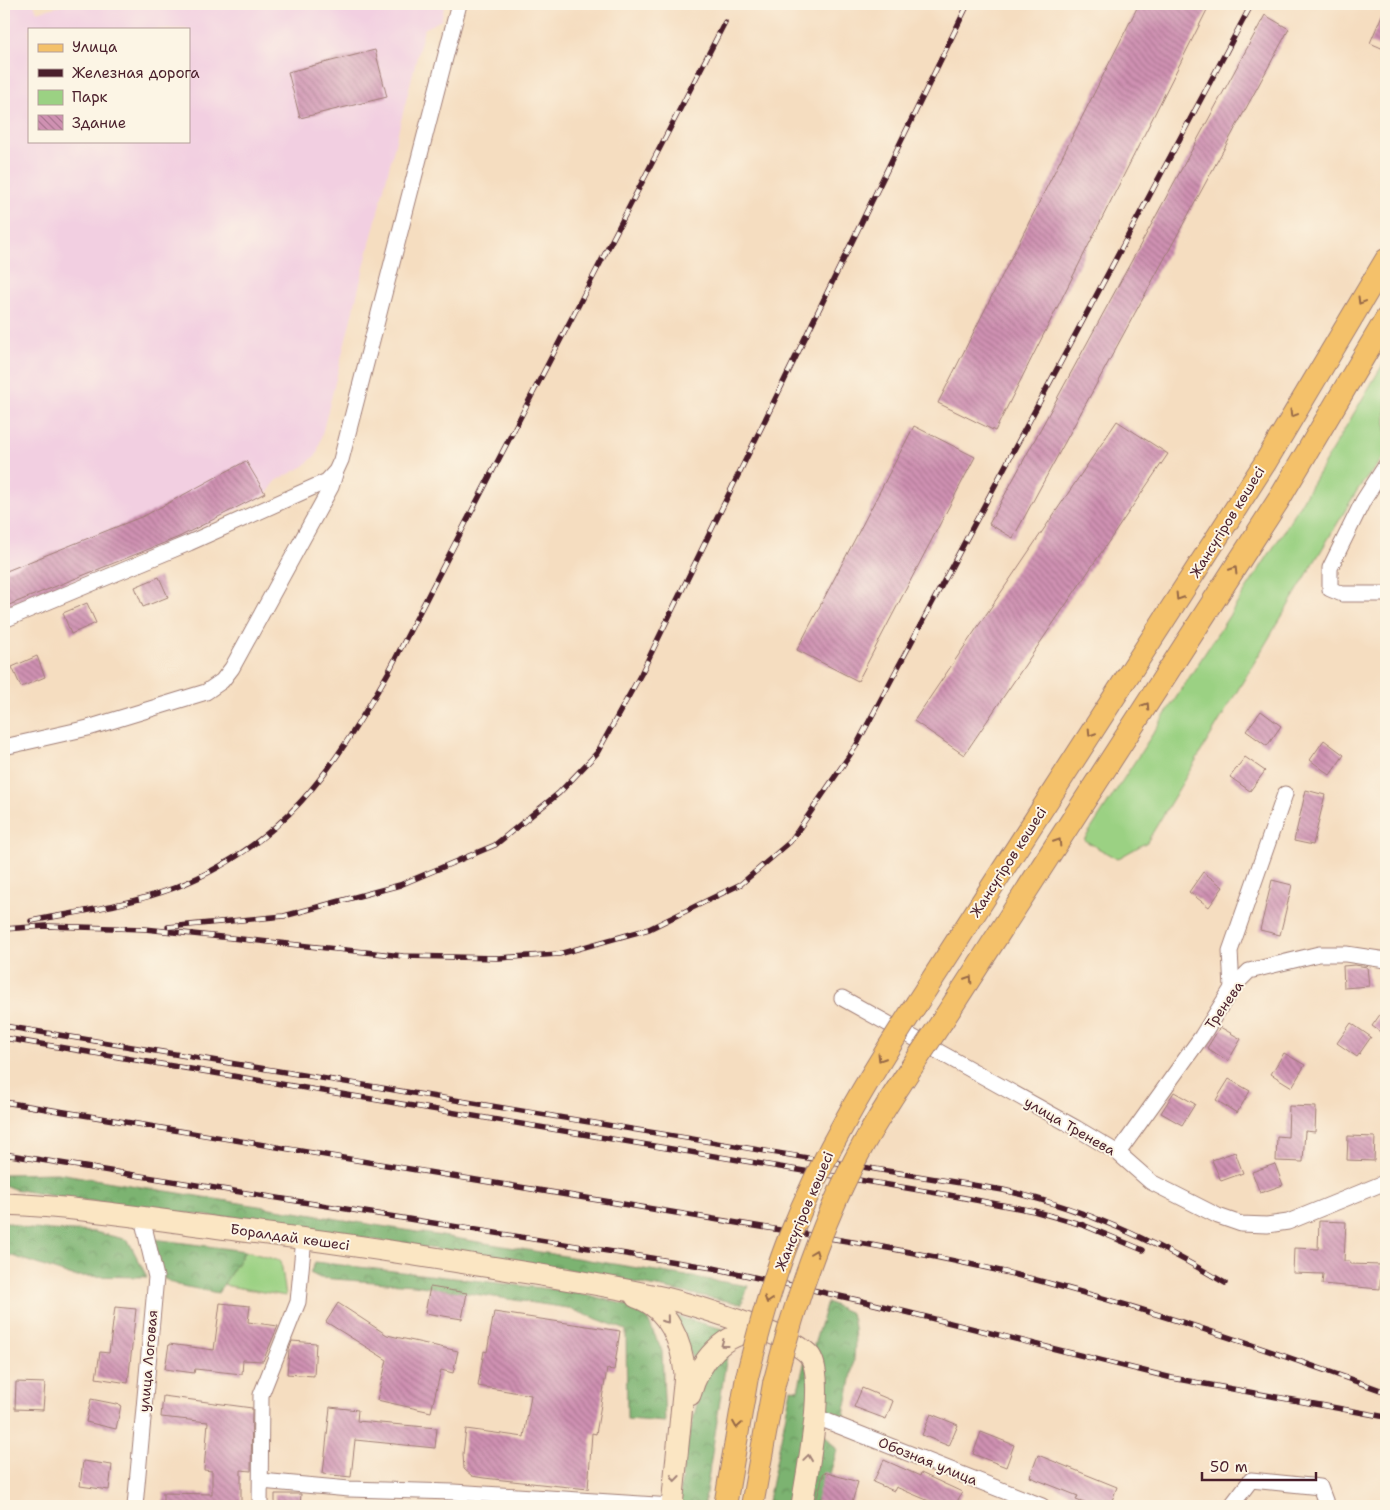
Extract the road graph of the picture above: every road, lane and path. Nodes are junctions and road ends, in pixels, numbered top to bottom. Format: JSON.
{"nodes":[{"id":1,"x":459,"y":4,"type":"edge"},
{"id":2,"x":1386,"y":260,"type":"edge"},
{"id":3,"x":1386,"y":319,"type":"edge"},
{"id":4,"x":1386,"y":465,"type":"edge"},
{"id":5,"x":336,"y":471,"type":"junction"},
{"id":6,"x":1386,"y":594,"type":"edge"},
{"id":7,"x":4,"y":620,"type":"edge"},
{"id":8,"x":4,"y":747,"type":"edge"},
{"id":9,"x":1285,"y":794,"type":"dead end"},
{"id":10,"x":1386,"y":960,"type":"edge"},
{"id":11,"x":1232,"y":988,"type":"junction"},
{"id":12,"x":842,"y":998,"type":"dead end"},
{"id":13,"x":1118,"y":1152,"type":"junction"},
{"id":14,"x":1386,"y":1182,"type":"edge"},
{"id":15,"x":4,"y":1204,"type":"edge"},
{"id":16,"x":142,"y":1218,"type":"junction"},
{"id":17,"x":304,"y":1238,"type":"junction"},
{"id":18,"x":576,"y":1280,"type":"junction"},
{"id":19,"x":770,"y":1332,"type":"junction"},
{"id":20,"x":814,"y":1416,"type":"junction"},
{"id":21,"x":680,"y":1434,"type":"junction"},
{"id":22,"x":260,"y":1481,"type":"junction"},
{"id":23,"x":135,"y":1506,"type":"edge"},
{"id":24,"x":260,"y":1506,"type":"edge"},
{"id":25,"x":672,"y":1506,"type":"edge"},
{"id":26,"x":725,"y":1506,"type":"edge"},
{"id":27,"x":752,"y":1506,"type":"edge"},
{"id":28,"x":802,"y":1506,"type":"edge"},
{"id":29,"x":1042,"y":1506,"type":"edge"},
{"id":30,"x":1231,"y":1506,"type":"edge"},
{"id":31,"x":1327,"y":1506,"type":"edge"}],
"edges":[{"from":1,"to":5,"type":"street"},
{"from":2,"to":26,"type":"main road","name":"Жансүгіров көшесі","one_way":true,"bridge":true},
{"from":27,"to":3,"type":"main road","name":"Жансүгіров көшесі","one_way":true,"bridge":true},
{"from":4,"to":6,"type":"street"},
{"from":5,"to":7,"type":"street"},
{"from":5,"to":8,"type":"street"},
{"from":9,"to":11,"type":"street"},
{"from":10,"to":11,"type":"street","name":"Тренева"},
{"from":11,"to":13,"type":"street","name":"Тренева"},
{"from":12,"to":13,"type":"street","name":"улица Тренева"},
{"from":13,"to":14,"type":"street","name":"улица Тренева"},
{"from":15,"to":16,"type":"main road","name":"Боралдай көшесі"},
{"from":16,"to":17,"type":"main road","name":"Боралдай көшесі"},
{"from":16,"to":23,"type":"street","name":"улица Логовая"},
{"from":17,"to":18,"type":"main road","name":"Боралдай көшесі"},
{"from":17,"to":22,"type":"street"},
{"from":18,"to":19,"type":"main road"},
{"from":18,"to":21,"type":"main road","one_way":true},
{"from":19,"to":20,"type":"main road"},
{"from":19,"to":21,"type":"main road","one_way":true},
{"from":28,"to":20,"type":"main road","one_way":true},
{"from":20,"to":29,"type":"street","name":"Обозная улица"},
{"from":21,"to":25,"type":"main road","one_way":true},
{"from":22,"to":24,"type":"street"},
{"from":22,"to":25,"type":"street"},
{"from":30,"to":31,"type":"street"}]}
